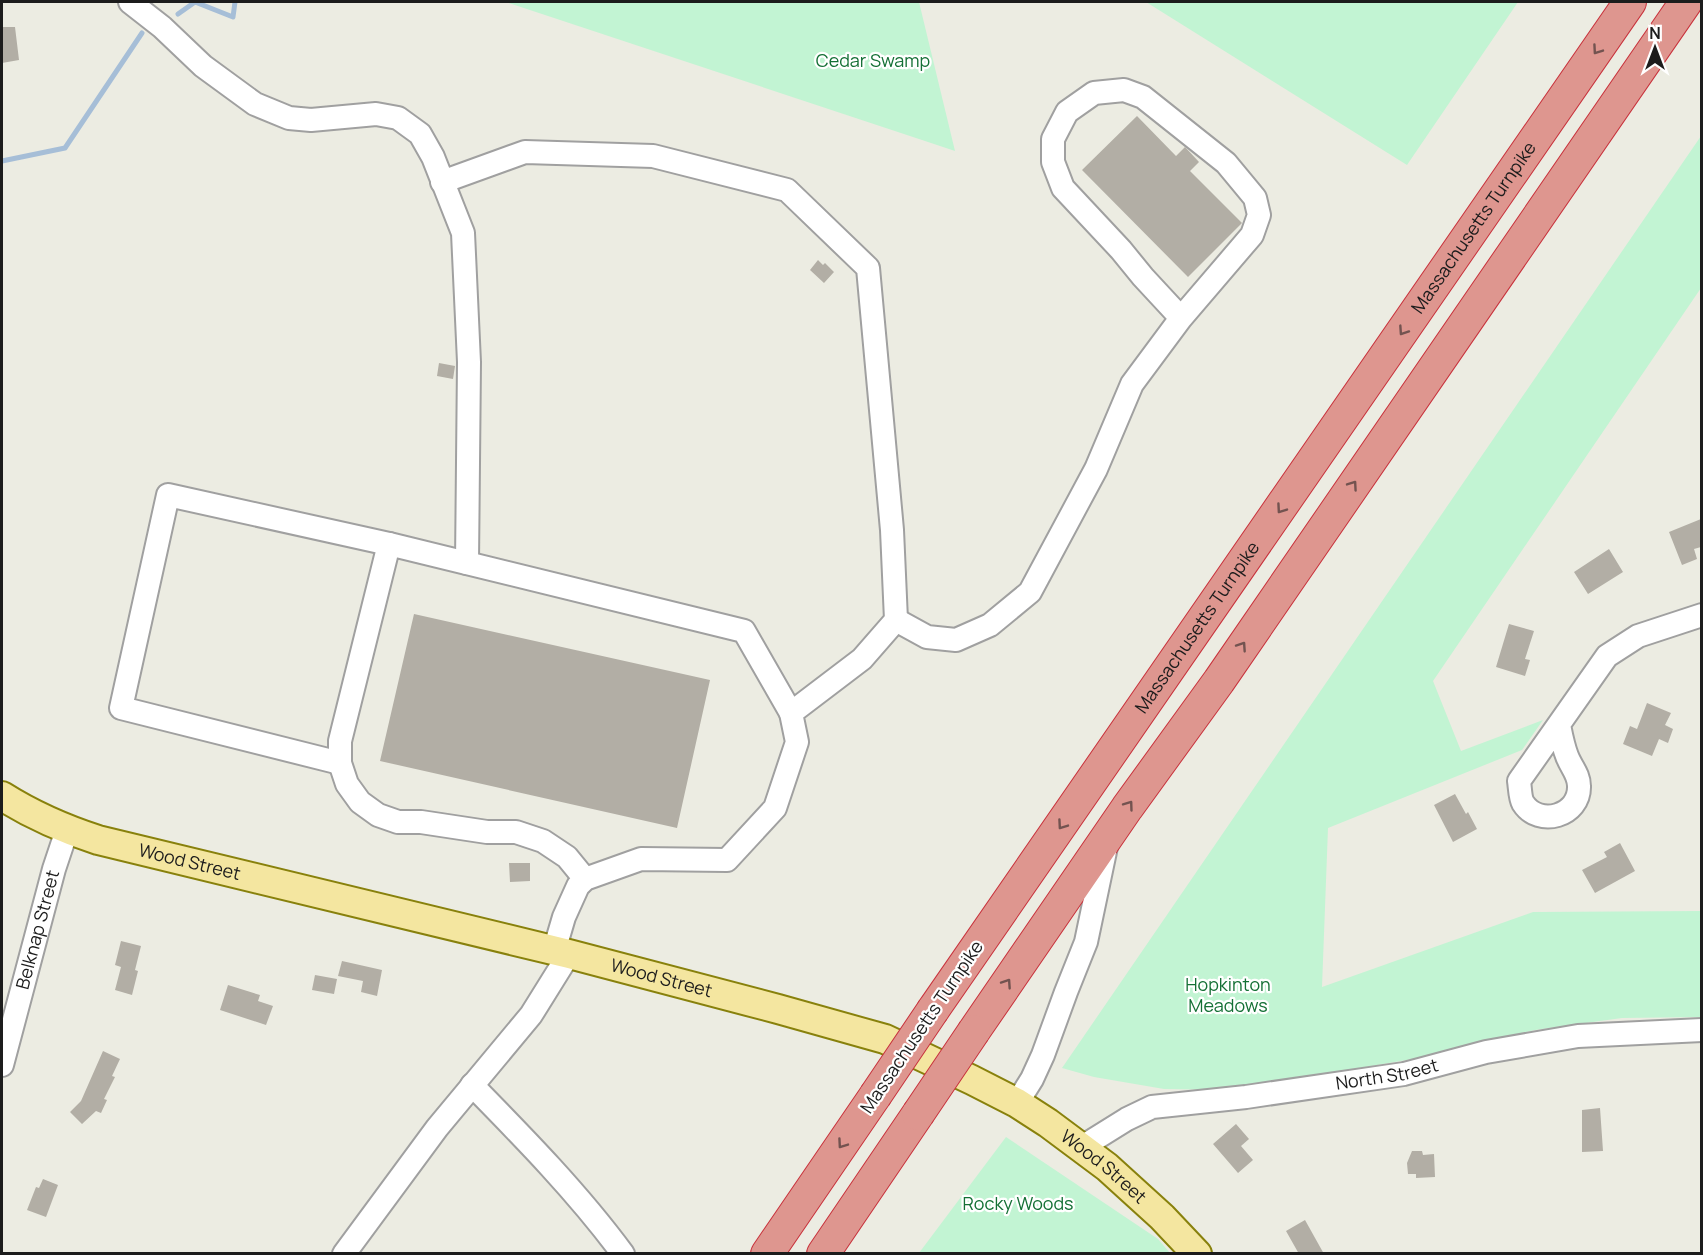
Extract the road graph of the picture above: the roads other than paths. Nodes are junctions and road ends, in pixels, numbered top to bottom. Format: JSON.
{"nodes":[{"id":1,"x":130,"y":2,"type":"edge"},
{"id":2,"x":1630,"y":2,"type":"edge"},
{"id":3,"x":1686,"y":2,"type":"edge"},
{"id":4,"x":442,"y":182,"type":"junction"},
{"id":5,"x":1181,"y":318,"type":"junction"},
{"id":6,"x":389,"y":544,"type":"junction"},
{"id":7,"x":467,"y":563,"type":"junction"},
{"id":8,"x":1701,"y":615,"type":"edge"},
{"id":9,"x":896,"y":620,"type":"junction"},
{"id":10,"x":791,"y":713,"type":"junction"},
{"id":11,"x":1559,"y":725,"type":"dead end"},
{"id":12,"x":340,"y":763,"type":"junction"},
{"id":13,"x":2,"y":796,"type":"edge"},
{"id":14,"x":67,"y":830,"type":"junction"},
{"id":15,"x":1109,"y":834,"type":"junction"},
{"id":16,"x":585,"y":879,"type":"junction"},
{"id":17,"x":561,"y":953,"type":"junction"},
{"id":18,"x":1701,"y":1030,"type":"edge"},
{"id":19,"x":2,"y":1065,"type":"edge"},
{"id":20,"x":472,"y":1084,"type":"junction"},
{"id":21,"x":1017,"y":1103,"type":"junction"},
{"id":22,"x":1082,"y":1147,"type":"junction"},
{"id":23,"x":344,"y":1254,"type":"edge"},
{"id":24,"x":623,"y":1254,"type":"edge"},
{"id":25,"x":767,"y":1254,"type":"edge"},
{"id":26,"x":824,"y":1254,"type":"edge"},
{"id":27,"x":1197,"y":1254,"type":"edge"}],
"edges":[{"from":1,"to":4,"type":"street"},
{"from":2,"to":25,"type":"highway","name":"Massachusetts Turnpike","one_way":true,"bridge":true},
{"from":15,"to":3,"type":"highway","one_way":true},
{"from":4,"to":7,"type":"street"},
{"from":4,"to":9,"type":"street"},
{"from":5,"to":5,"type":"street"},
{"from":5,"to":9,"type":"street"},
{"from":6,"to":7,"type":"street"},
{"from":6,"to":12,"type":"street"},
{"from":6,"to":12,"type":"street"},
{"from":7,"to":10,"type":"street"},
{"from":8,"to":11,"type":"street"},
{"from":9,"to":10,"type":"street"},
{"from":10,"to":16,"type":"street"},
{"from":12,"to":16,"type":"street"},
{"from":13,"to":14,"type":"main road","name":"Wood Street"},
{"from":14,"to":17,"type":"main road","name":"Wood Street"},
{"from":14,"to":19,"type":"street","name":"Belknap Street"},
{"from":15,"to":21,"type":"street"},
{"from":26,"to":15,"type":"highway","one_way":true,"bridge":true},
{"from":16,"to":17,"type":"street"},
{"from":17,"to":20,"type":"street"},
{"from":17,"to":21,"type":"main road","name":"Wood Street"},
{"from":18,"to":22,"type":"street","name":"North Street"},
{"from":20,"to":23,"type":"street"},
{"from":20,"to":24,"type":"street"},
{"from":21,"to":22,"type":"main road","name":"Wood Street"},
{"from":22,"to":27,"type":"main road","name":"Wood Street"}]}
